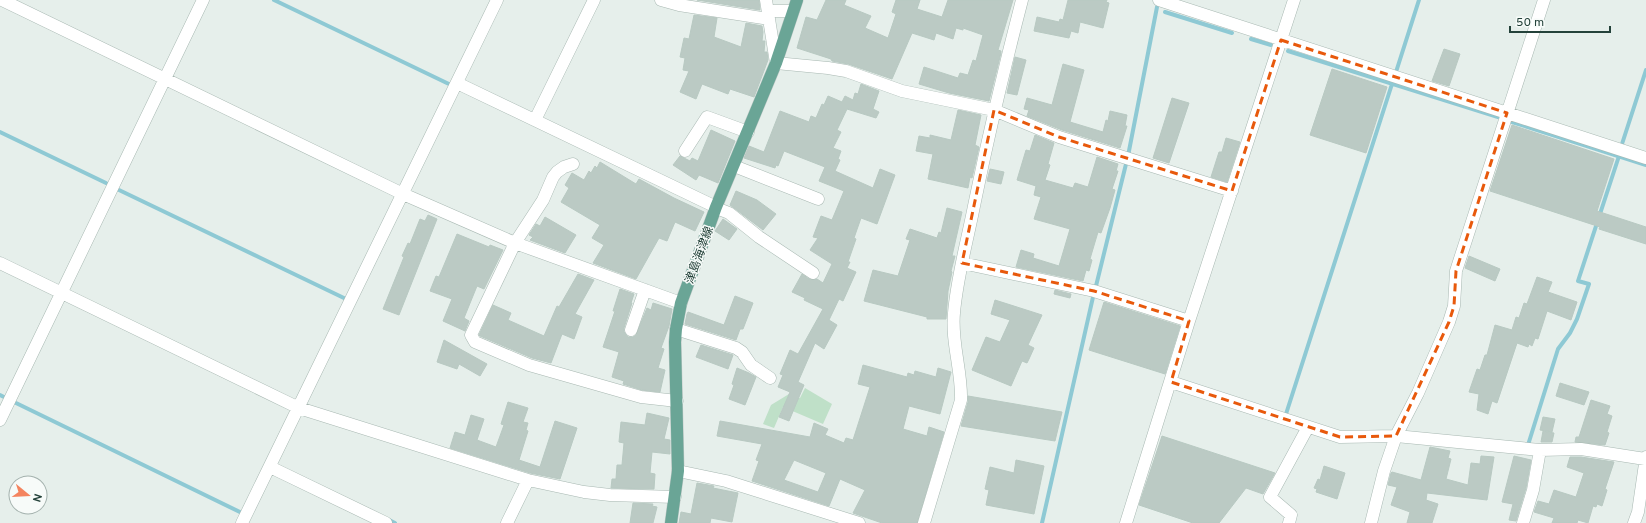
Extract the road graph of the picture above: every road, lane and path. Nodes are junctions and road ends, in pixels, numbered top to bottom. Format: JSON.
{"nodes":[{"id":1,"x":2,"y":0,"type":"edge"},
{"id":2,"x":203,"y":0,"type":"edge"},
{"id":3,"x":498,"y":0,"type":"edge"},
{"id":4,"x":594,"y":0,"type":"edge"},
{"id":5,"x":661,"y":0,"type":"edge"},
{"id":6,"x":1022,"y":0,"type":"edge"},
{"id":7,"x":1160,"y":0,"type":"edge"},
{"id":8,"x":1294,"y":0,"type":"edge"},
{"id":9,"x":1544,"y":0,"type":"edge"},
{"id":10,"x":795,"y":5,"type":"edge"},
{"id":11,"x":768,"y":10,"type":"edge"},
{"id":12,"x":1281,"y":40,"type":"junction"},
{"id":13,"x":776,"y":63,"type":"junction"},
{"id":14,"x":164,"y":80,"type":"junction"},
{"id":15,"x":457,"y":83,"type":"junction"},
{"id":16,"x":994,"y":110,"type":"junction"},
{"id":17,"x":1507,"y":113,"type":"junction"},
{"id":18,"x":535,"y":120,"type":"junction"},
{"id":19,"x":748,"y":132,"type":"junction"},
{"id":20,"x":686,"y":151,"type":"dead end"},
{"id":21,"x":1646,"y":158,"type":"edge"},
{"id":22,"x":573,"y":164,"type":"dead end"},
{"id":23,"x":734,"y":166,"type":"junction"},
{"id":24,"x":1232,"y":191,"type":"junction"},
{"id":25,"x":403,"y":194,"type":"junction"},
{"id":26,"x":818,"y":199,"type":"dead end"},
{"id":27,"x":716,"y":207,"type":"junction"},
{"id":28,"x":515,"y":242,"type":"junction"},
{"id":29,"x":0,"y":263,"type":"edge"},
{"id":30,"x":962,"y":263,"type":"junction"},
{"id":31,"x":813,"y":273,"type":"dead end"},
{"id":32,"x":645,"y":290,"type":"junction"},
{"id":33,"x":61,"y":293,"type":"junction"},
{"id":34,"x":681,"y":303,"type":"junction"},
{"id":35,"x":1190,"y":321,"type":"junction"},
{"id":36,"x":676,"y":329,"type":"junction"},
{"id":37,"x":631,"y":330,"type":"dead end"},
{"id":38,"x":770,"y":378,"type":"dead end"},
{"id":39,"x":1171,"y":382,"type":"junction"},
{"id":40,"x":676,"y":401,"type":"junction"},
{"id":41,"x":299,"y":408,"type":"junction"},
{"id":42,"x":0,"y":420,"type":"edge"},
{"id":43,"x":1308,"y":427,"type":"junction"},
{"id":44,"x":1396,"y":436,"type":"junction"},
{"id":45,"x":1540,"y":450,"type":"junction"},
{"id":46,"x":1646,"y":458,"type":"edge"},
{"id":47,"x":270,"y":467,"type":"junction"},
{"id":48,"x":678,"y":471,"type":"junction"},
{"id":49,"x":528,"y":480,"type":"junction"},
{"id":50,"x":675,"y":497,"type":"junction"},
{"id":51,"x":1639,"y":516,"type":"edge"},
{"id":52,"x":842,"y":521,"type":"edge"},
{"id":53,"x":242,"y":523,"type":"edge"},
{"id":54,"x":386,"y":523,"type":"edge"},
{"id":55,"x":507,"y":523,"type":"edge"},
{"id":56,"x":671,"y":523,"type":"edge"},
{"id":57,"x":859,"y":523,"type":"edge"},
{"id":58,"x":924,"y":523,"type":"edge"},
{"id":59,"x":1126,"y":523,"type":"edge"},
{"id":60,"x":1289,"y":523,"type":"edge"},
{"id":61,"x":1371,"y":523,"type":"edge"},
{"id":62,"x":1523,"y":523,"type":"edge"}],
"edges":[{"from":1,"to":14,"type":"street"},
{"from":2,"to":14,"type":"street"},
{"from":3,"to":15,"type":"street"},
{"from":4,"to":18,"type":"street"},
{"from":5,"to":11,"type":"street"},
{"from":6,"to":16,"type":"street"},
{"from":7,"to":12,"type":"street"},
{"from":8,"to":12,"type":"street"},
{"from":9,"to":17,"type":"street"},
{"from":10,"to":11,"type":"street"},
{"from":10,"to":13,"type":"main road","name":"津島海津線"},
{"from":11,"to":13,"type":"street"},
{"from":12,"to":17,"type":"street"},
{"from":12,"to":24,"type":"street"},
{"from":13,"to":16,"type":"street"},
{"from":13,"to":19,"type":"main road","name":"津島海津線"},
{"from":14,"to":25,"type":"street"},
{"from":14,"to":33,"type":"street"},
{"from":15,"to":18,"type":"street"},
{"from":15,"to":25,"type":"street"},
{"from":16,"to":24,"type":"street"},
{"from":16,"to":30,"type":"street"},
{"from":17,"to":21,"type":"street"},
{"from":17,"to":44,"type":"street"},
{"from":18,"to":27,"type":"street"},
{"from":19,"to":20,"type":"street"},
{"from":19,"to":23,"type":"main road","name":"津島海津線"},
{"from":22,"to":28,"type":"street"},
{"from":23,"to":26,"type":"street"},
{"from":23,"to":27,"type":"main road","name":"津島海津線"},
{"from":24,"to":35,"type":"street"},
{"from":25,"to":28,"type":"street"},
{"from":25,"to":41,"type":"street"},
{"from":27,"to":31,"type":"street"},
{"from":27,"to":34,"type":"main road","name":"津島海津線"},
{"from":28,"to":32,"type":"street"},
{"from":28,"to":40,"type":"street"},
{"from":29,"to":33,"type":"street"},
{"from":30,"to":35,"type":"street"},
{"from":30,"to":58,"type":"street"},
{"from":32,"to":34,"type":"street"},
{"from":32,"to":37,"type":"street"},
{"from":33,"to":41,"type":"street"},
{"from":33,"to":42,"type":"street"},
{"from":34,"to":36,"type":"main road","name":"津島海津線"},
{"from":35,"to":39,"type":"street"},
{"from":36,"to":38,"type":"street"},
{"from":36,"to":40,"type":"main road","name":"津島海津線"},
{"from":39,"to":43,"type":"street"},
{"from":39,"to":59,"type":"street"},
{"from":40,"to":48,"type":"main road","name":"津島海津線"},
{"from":41,"to":47,"type":"street"},
{"from":41,"to":49,"type":"street"},
{"from":43,"to":44,"type":"street"},
{"from":43,"to":60,"type":"street"},
{"from":44,"to":45,"type":"street"},
{"from":44,"to":61,"type":"street"},
{"from":45,"to":46,"type":"street"},
{"from":45,"to":62,"type":"street"},
{"from":46,"to":51,"type":"street"},
{"from":47,"to":53,"type":"street"},
{"from":47,"to":54,"type":"street"},
{"from":48,"to":50,"type":"main road","name":"津島海津線"},
{"from":48,"to":52,"type":"street"},
{"from":49,"to":50,"type":"street"},
{"from":49,"to":55,"type":"street"},
{"from":50,"to":56,"type":"main road","name":"津島海津線"},
{"from":52,"to":57,"type":"street"}]}
